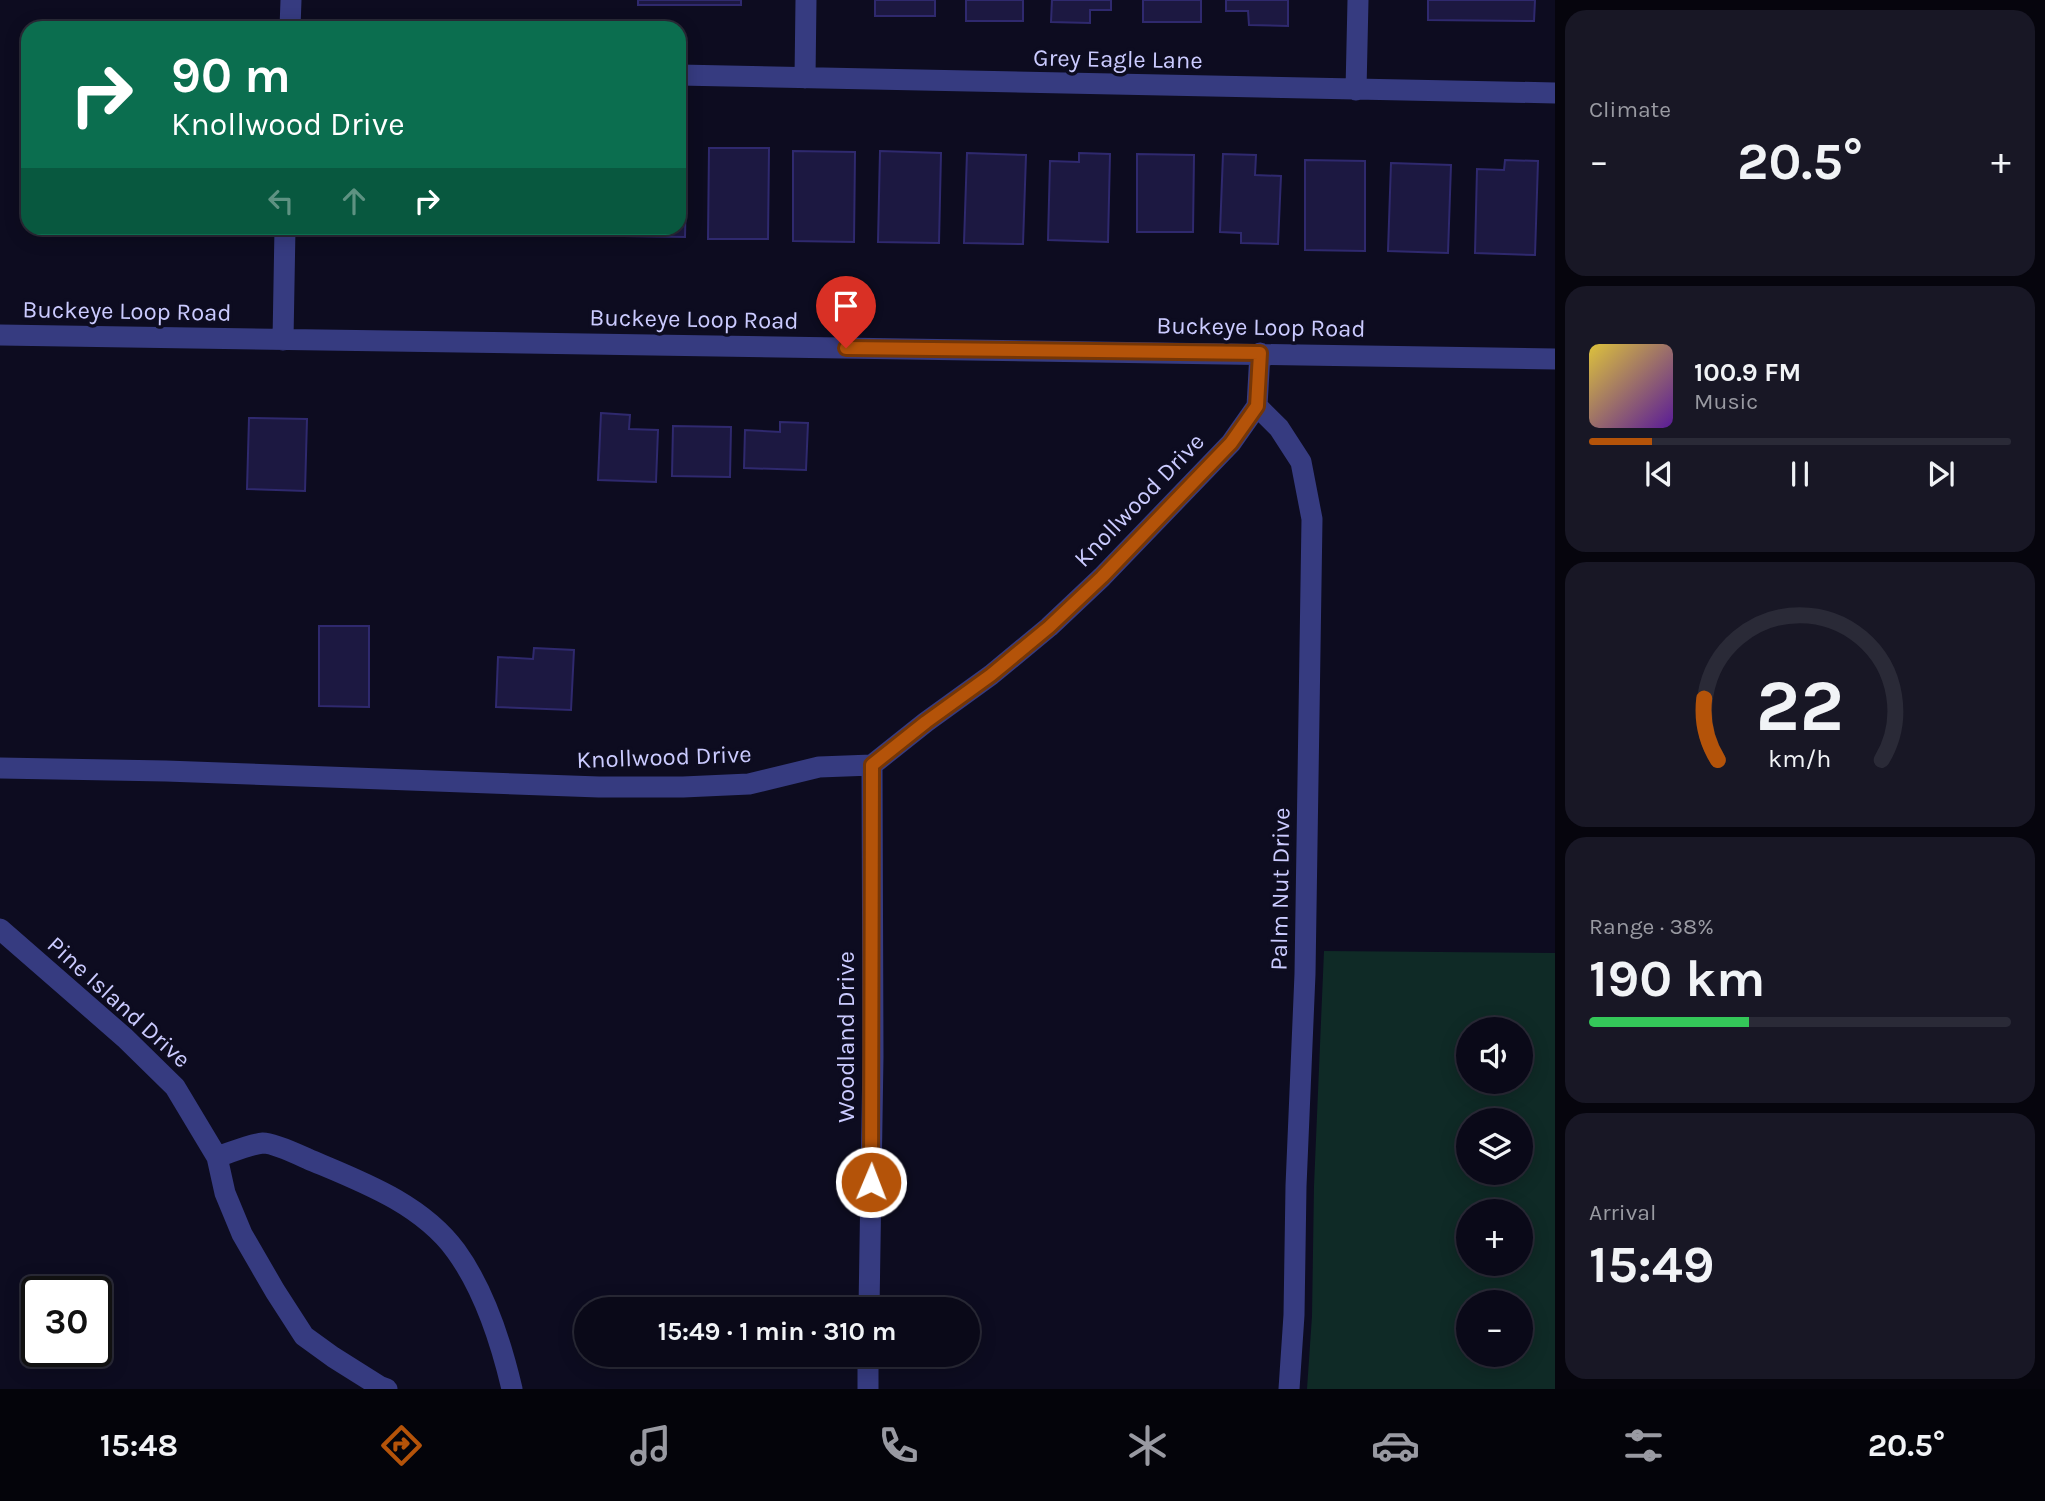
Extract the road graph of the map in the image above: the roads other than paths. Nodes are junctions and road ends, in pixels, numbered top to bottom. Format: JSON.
{"nodes":[{"id":1,"x":291,"y":0,"type":"edge"},
{"id":2,"x":806,"y":0,"type":"edge"},
{"id":3,"x":1358,"y":0,"type":"edge"},
{"id":4,"x":290,"y":21,"type":"edge"},
{"id":5,"x":686,"y":75,"type":"edge"},
{"id":6,"x":805,"y":78,"type":"junction"},
{"id":7,"x":1356,"y":90,"type":"junction"},
{"id":8,"x":1555,"y":93,"type":"edge"},
{"id":9,"x":285,"y":235,"type":"edge"},
{"id":10,"x":0,"y":335,"type":"edge"},
{"id":11,"x":283,"y":340,"type":"junction"},
{"id":12,"x":1260,"y":353,"type":"junction"},
{"id":13,"x":1555,"y":359,"type":"edge"},
{"id":14,"x":1257,"y":406,"type":"junction"},
{"id":15,"x":872,"y":765,"type":"junction"},
{"id":16,"x":0,"y":768,"type":"edge"},
{"id":17,"x":0,"y":929,"type":"edge"},
{"id":18,"x":217,"y":1157,"type":"junction"},
{"id":19,"x":869,"y":1297,"type":"edge"},
{"id":20,"x":868,"y":1367,"type":"edge"},
{"id":21,"x":387,"y":1389,"type":"edge"},
{"id":22,"x":512,"y":1389,"type":"edge"},
{"id":23,"x":868,"y":1389,"type":"edge"},
{"id":24,"x":1289,"y":1389,"type":"edge"}],
"edges":[{"from":1,"to":4,"type":"street"},
{"from":2,"to":6,"type":"street"},
{"from":3,"to":7,"type":"street"},
{"from":5,"to":6,"type":"street","name":"Grey Eagle Lane"},
{"from":6,"to":7,"type":"street","name":"Grey Eagle Lane"},
{"from":7,"to":8,"type":"street","name":"Grey Eagle Lane"},
{"from":9,"to":11,"type":"street"},
{"from":10,"to":11,"type":"street","name":"Buckeye Loop Road"},
{"from":11,"to":12,"type":"street","name":"Buckeye Loop Road"},
{"from":12,"to":13,"type":"street","name":"Buckeye Loop Road"},
{"from":12,"to":14,"type":"street"},
{"from":14,"to":15,"type":"street","name":"Knollwood Drive"},
{"from":14,"to":24,"type":"street","name":"Palm Nut Drive"},
{"from":15,"to":16,"type":"street","name":"Knollwood Drive"},
{"from":15,"to":19,"type":"street","name":"Woodland Drive"},
{"from":17,"to":18,"type":"street","name":"Pine Island Drive"},
{"from":18,"to":21,"type":"street","name":"Pine Island Drive"},
{"from":18,"to":22,"type":"street"},
{"from":20,"to":23,"type":"street"}]}
